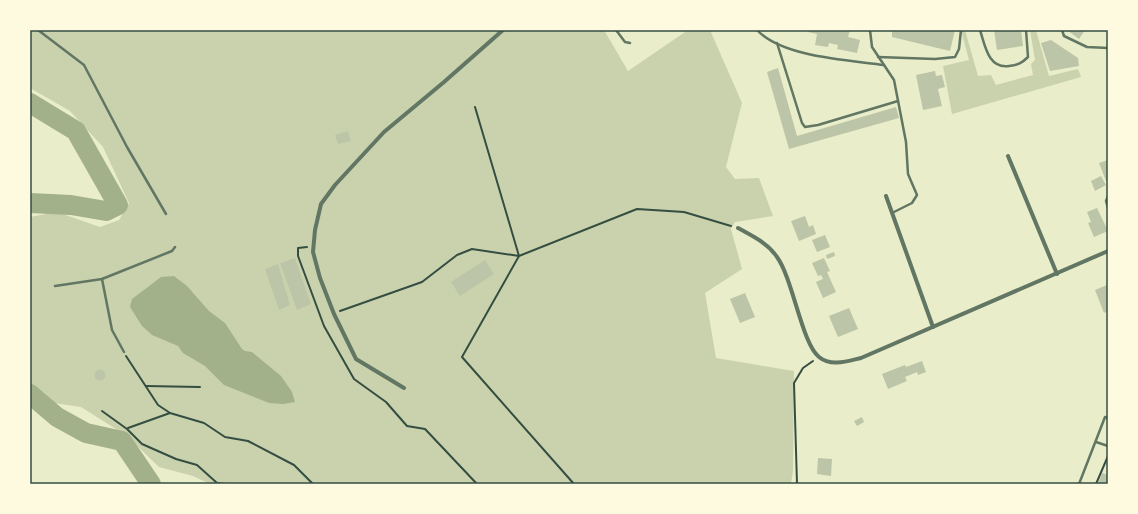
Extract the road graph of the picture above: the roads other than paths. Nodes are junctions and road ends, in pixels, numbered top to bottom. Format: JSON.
{"nodes":[{"id":1,"x":38,"y":30,"type":"edge"},
{"id":2,"x":503,"y":30,"type":"edge"},
{"id":3,"x":616,"y":30,"type":"edge"},
{"id":4,"x":757,"y":30,"type":"edge"},
{"id":5,"x":870,"y":30,"type":"edge"},
{"id":6,"x":961,"y":30,"type":"edge"},
{"id":7,"x":980,"y":30,"type":"edge"},
{"id":8,"x":1026,"y":30,"type":"edge"},
{"id":9,"x":1062,"y":30,"type":"edge"},
{"id":10,"x":630,"y":43,"type":"dead end"},
{"id":11,"x":777,"y":43,"type":"junction"},
{"id":12,"x":1108,"y":48,"type":"edge"},
{"id":13,"x":878,"y":57,"type":"junction"},
{"id":14,"x":884,"y":65,"type":"junction"},
{"id":15,"x":898,"y":100,"type":"junction"},
{"id":16,"x":1008,"y":156,"type":"dead end"},
{"id":17,"x":886,"y":196,"type":"dead end"},
{"id":18,"x":1108,"y":196,"type":"edge"},
{"id":19,"x":1108,"y":208,"type":"edge"},
{"id":20,"x":892,"y":213,"type":"junction"},
{"id":21,"x":166,"y":214,"type":"dead end"},
{"id":22,"x":738,"y":228,"type":"road end"},
{"id":23,"x":175,"y":247,"type":"dead end"},
{"id":24,"x":1108,"y":251,"type":"edge"},
{"id":25,"x":1058,"y":274,"type":"junction"},
{"id":26,"x":102,"y":279,"type":"junction"},
{"id":27,"x":55,"y":286,"type":"dead end"},
{"id":28,"x":933,"y":327,"type":"junction"},
{"id":29,"x":124,"y":352,"type":"road end"},
{"id":30,"x":404,"y":388,"type":"dead end"},
{"id":31,"x":1108,"y":418,"type":"edge"},
{"id":32,"x":1096,"y":442,"type":"junction"},
{"id":33,"x":1108,"y":446,"type":"edge"},
{"id":34,"x":1079,"y":484,"type":"edge"}],
"edges":[{"from":1,"to":21,"type":"lane"},
{"from":2,"to":30,"type":"street"},
{"from":3,"to":10,"type":"lane"},
{"from":4,"to":11,"type":"lane"},
{"from":5,"to":13,"type":"lane"},
{"from":6,"to":13,"type":"lane"},
{"from":7,"to":8,"type":"lane"},
{"from":9,"to":12,"type":"lane"},
{"from":11,"to":14,"type":"lane"},
{"from":11,"to":15,"type":"lane"},
{"from":13,"to":14,"type":"lane"},
{"from":14,"to":15,"type":"lane"},
{"from":15,"to":20,"type":"lane"},
{"from":16,"to":25,"type":"street"},
{"from":17,"to":20,"type":"street"},
{"from":18,"to":19,"type":"lane"},
{"from":20,"to":28,"type":"street"},
{"from":22,"to":28,"type":"street"},
{"from":23,"to":26,"type":"lane"},
{"from":24,"to":25,"type":"street"},
{"from":25,"to":28,"type":"street"},
{"from":26,"to":27,"type":"lane"},
{"from":26,"to":29,"type":"lane"},
{"from":31,"to":32,"type":"lane"},
{"from":32,"to":33,"type":"lane"},
{"from":32,"to":34,"type":"lane"}]}
